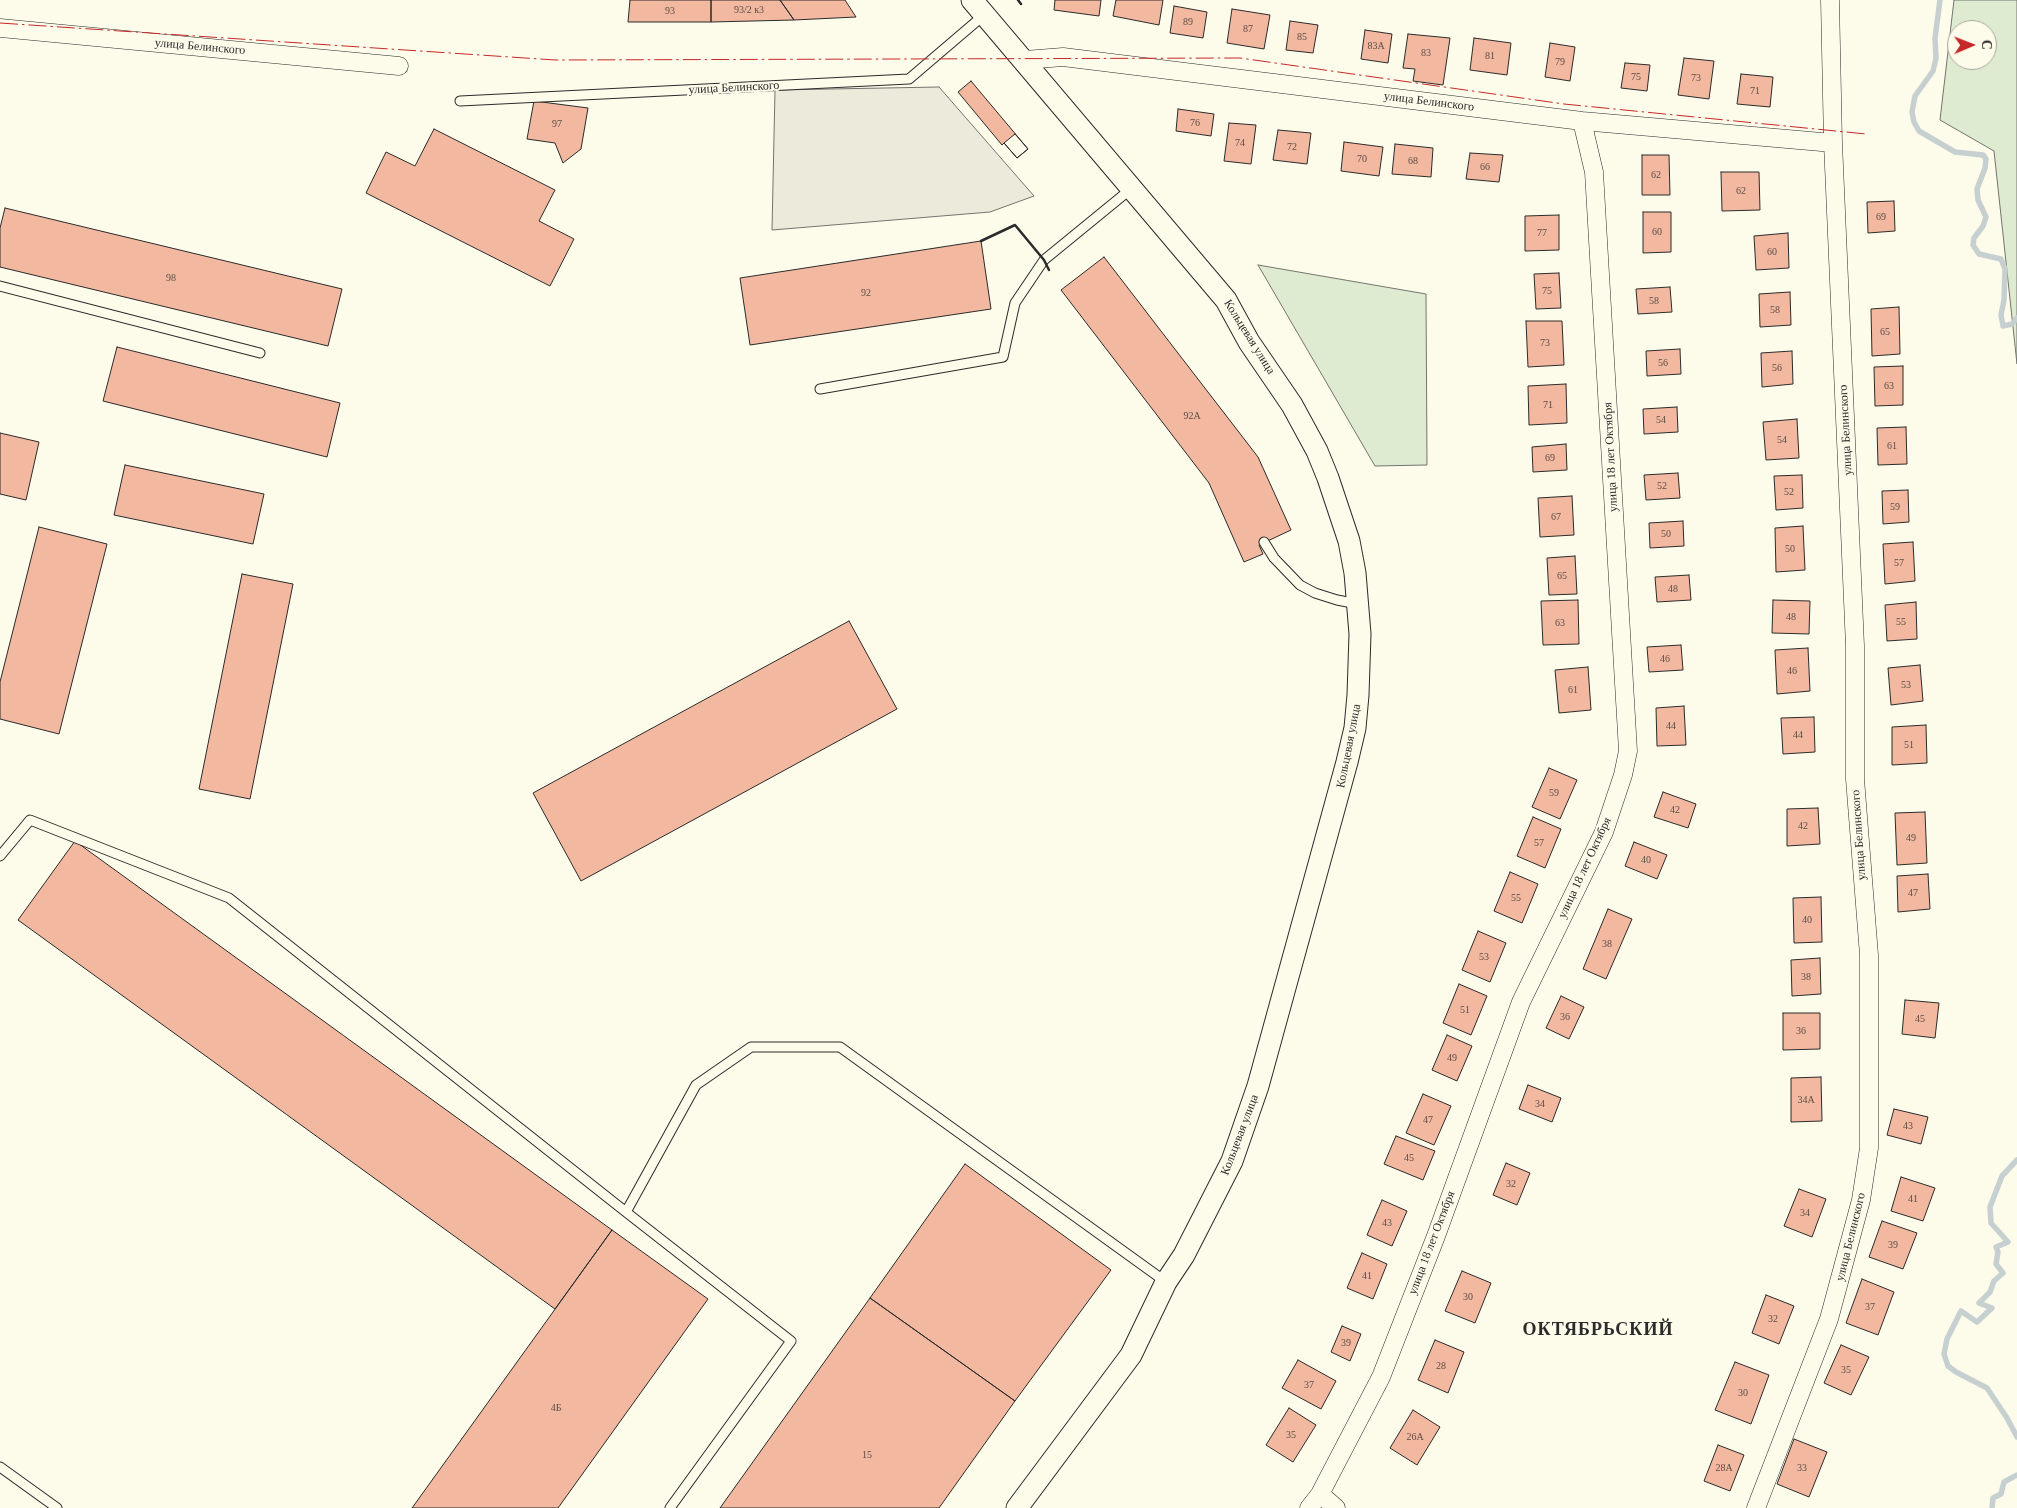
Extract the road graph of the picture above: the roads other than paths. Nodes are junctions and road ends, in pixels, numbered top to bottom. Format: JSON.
{"nodes":[{"id":1,"x":1830,"y":0,"type":"edge"},
{"id":2,"x":978,"y":7,"type":"edge"},
{"id":3,"x":0,"y":28,"type":"edge"},
{"id":4,"x":1025,"y":60,"type":"junction"},
{"id":5,"x":399,"y":66,"type":"dead end"},
{"id":6,"x":460,"y":101,"type":"dead end"},
{"id":7,"x":1582,"y":121,"type":"junction"},
{"id":8,"x":1833,"y":144,"type":"junction"},
{"id":9,"x":1132,"y":188,"type":"junction"},
{"id":10,"x":0,"y":286,"type":"edge"},
{"id":11,"x":260,"y":353,"type":"dead end"},
{"id":12,"x":820,"y":389,"type":"dead end"},
{"id":13,"x":1264,"y":542,"type":"dead end"},
{"id":14,"x":1358,"y":604,"type":"junction"},
{"id":15,"x":0,"y":856,"type":"edge"},
{"id":16,"x":626,"y":1212,"type":"junction"},
{"id":17,"x":1166,"y":1282,"type":"junction"},
{"id":18,"x":0,"y":1467,"type":"edge"},
{"id":19,"x":1320,"y":1494,"type":"junction"},
{"id":20,"x":57,"y":1508,"type":"edge"},
{"id":21,"x":670,"y":1508,"type":"edge"},
{"id":22,"x":1017,"y":1508,"type":"edge"},
{"id":23,"x":1309,"y":1508,"type":"edge"},
{"id":24,"x":1336,"y":1508,"type":"edge"},
{"id":25,"x":1756,"y":1508,"type":"edge"}],
"edges":[{"from":1,"to":8,"type":"street","name":"улица Белинского"},
{"from":2,"to":4,"type":"street","name":"Кольцевая улица"},
{"from":2,"to":6,"type":"lane","name":"улица Белинского"},
{"from":3,"to":5,"type":"street","name":"улица Белинского"},
{"from":4,"to":7,"type":"street","name":"улица Белинского"},
{"from":4,"to":9,"type":"street","name":"Кольцевая улица"},
{"from":7,"to":8,"type":"street","name":"улица Белинского"},
{"from":7,"to":19,"type":"street","name":"улица 18 лет Октября"},
{"from":8,"to":25,"type":"street","name":"улица Белинского"},
{"from":9,"to":12,"type":"lane"},
{"from":9,"to":14,"type":"street","name":"Кольцевая улица"},
{"from":10,"to":11,"type":"lane"},
{"from":13,"to":14,"type":"lane"},
{"from":14,"to":17,"type":"street","name":"Кольцевая улица"},
{"from":15,"to":16,"type":"lane"},
{"from":16,"to":17,"type":"lane"},
{"from":16,"to":21,"type":"lane"},
{"from":17,"to":22,"type":"street","name":"Кольцевая улица"},
{"from":18,"to":20,"type":"lane"},
{"from":19,"to":23,"type":"street","name":"улица 18 лет Октября"},
{"from":19,"to":24,"type":"street"}]}
